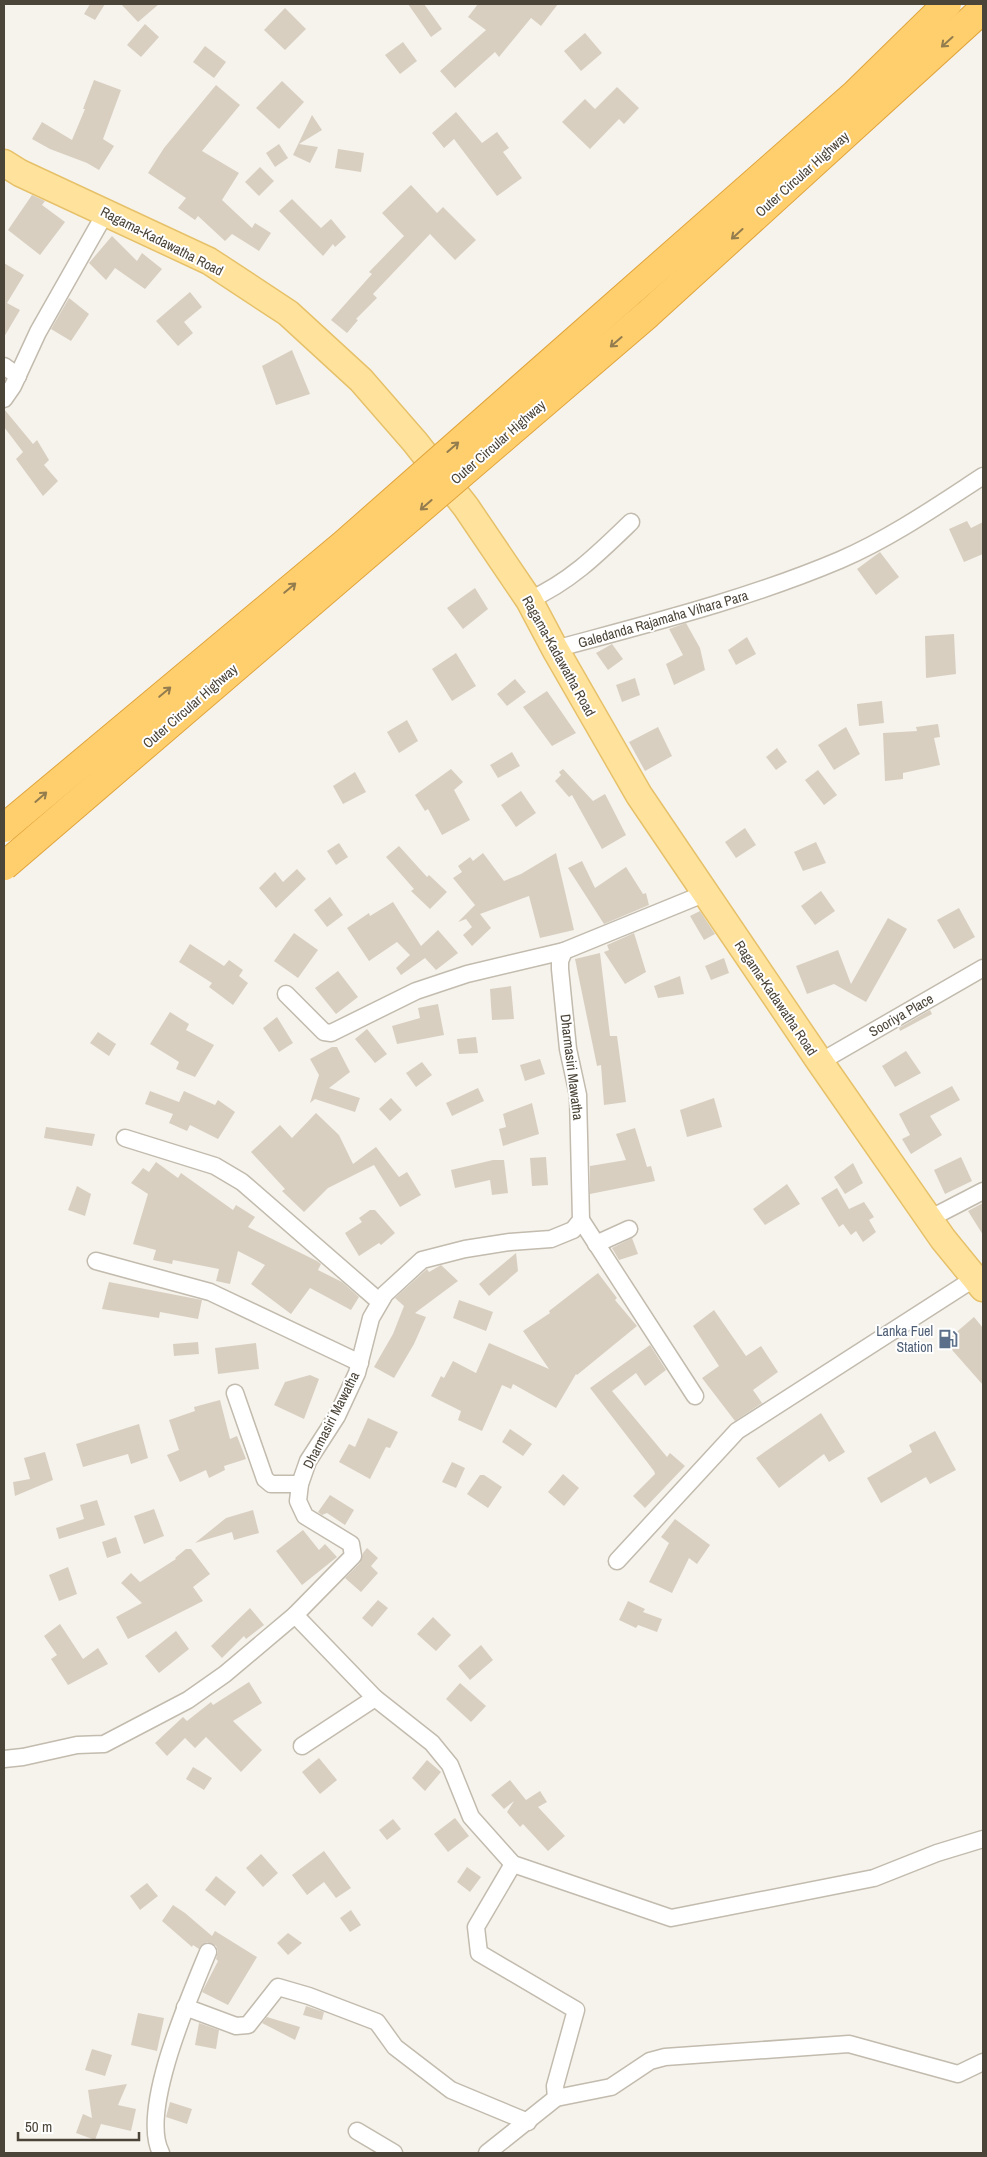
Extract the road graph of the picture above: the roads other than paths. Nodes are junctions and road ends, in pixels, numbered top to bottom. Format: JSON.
{"nodes":[{"id":1,"x":948,"y":4,"type":"edge"},
{"id":2,"x":983,"y":9,"type":"edge"},
{"id":3,"x":4,"y":163,"type":"edge"},
{"id":4,"x":106,"y":212,"type":"junction"},
{"id":5,"x":4,"y":366,"type":"edge"},
{"id":6,"x":18,"y":376,"type":"junction"},
{"id":7,"x":4,"y":399,"type":"edge"},
{"id":8,"x":983,"y":476,"type":"edge"},
{"id":9,"x":631,"y":522,"type":"dead end"},
{"id":10,"x":529,"y":600,"type":"junction"},
{"id":11,"x":555,"y":649,"type":"junction"},
{"id":12,"x":4,"y":828,"type":"edge"},
{"id":13,"x":4,"y":866,"type":"edge"},
{"id":14,"x":706,"y":893,"type":"junction"},
{"id":15,"x":564,"y":951,"type":"junction"},
{"id":16,"x":983,"y":968,"type":"edge"},
{"id":17,"x":286,"y":994,"type":"dead end"},
{"id":18,"x":820,"y":1062,"type":"junction"},
{"id":19,"x":125,"y":1138,"type":"dead end"},
{"id":20,"x":983,"y":1190,"type":"edge"},
{"id":21,"x":929,"y":1219,"type":"junction"},
{"id":22,"x":581,"y":1220,"type":"junction"},
{"id":23,"x":630,"y":1229,"type":"dead end"},
{"id":24,"x":596,"y":1244,"type":"junction"},
{"id":25,"x":96,"y":1261,"type":"dead end"},
{"id":26,"x":979,"y":1283,"type":"edge"},
{"id":27,"x":380,"y":1302,"type":"junction"},
{"id":28,"x":360,"y":1363,"type":"junction"},
{"id":29,"x":235,"y":1393,"type":"dead end"},
{"id":30,"x":695,"y":1396,"type":"dead end"},
{"id":31,"x":300,"y":1484,"type":"junction"},
{"id":32,"x":617,"y":1561,"type":"dead end"},
{"id":33,"x":295,"y":1615,"type":"junction"},
{"id":34,"x":375,"y":1698,"type":"junction"},
{"id":35,"x":302,"y":1746,"type":"dead end"},
{"id":36,"x":4,"y":1759,"type":"edge"},
{"id":37,"x":983,"y":1839,"type":"edge"},
{"id":38,"x":513,"y":1864,"type":"junction"},
{"id":39,"x":208,"y":1952,"type":"dead end"},
{"id":40,"x":185,"y":2007,"type":"junction"},
{"id":41,"x":983,"y":2062,"type":"edge"},
{"id":42,"x":556,"y":2098,"type":"junction"},
{"id":43,"x":528,"y":2122,"type":"junction"},
{"id":44,"x":357,"y":2131,"type":"dead end"},
{"id":45,"x":161,"y":2153,"type":"edge"},
{"id":46,"x":394,"y":2153,"type":"edge"},
{"id":47,"x":487,"y":2153,"type":"edge"}],
"edges":[{"from":12,"to":1,"type":"highway","name":"Outer Circular Highway","one_way":true,"bridge":true},
{"from":2,"to":13,"type":"highway","name":"Outer Circular Highway","one_way":true,"bridge":true},
{"from":3,"to":4,"type":"main road","name":"Ragama-Kadawatha Road"},
{"from":4,"to":6,"type":"street"},
{"from":4,"to":10,"type":"main road","name":"Ragama-Kadawatha Road"},
{"from":5,"to":6,"type":"street"},
{"from":6,"to":7,"type":"street"},
{"from":8,"to":11,"type":"street","name":"Galedanda Rajamaha Vihara Para"},
{"from":9,"to":10,"type":"street"},
{"from":10,"to":11,"type":"main road","name":"Ragama-Kadawatha Road"},
{"from":11,"to":14,"type":"main road","name":"Ragama-Kadawatha Road"},
{"from":14,"to":15,"type":"street"},
{"from":14,"to":18,"type":"main road","name":"Ragama-Kadawatha Road"},
{"from":15,"to":17,"type":"street"},
{"from":15,"to":22,"type":"street","name":"Dharmasiri Mawatha"},
{"from":16,"to":18,"type":"street","name":"Sooriya Place"},
{"from":18,"to":21,"type":"main road","name":"Ragama-Kadawatha Road"},
{"from":19,"to":27,"type":"street"},
{"from":20,"to":21,"type":"street"},
{"from":21,"to":26,"type":"main road","name":"Ragama-Kadawatha Road"},
{"from":22,"to":24,"type":"street"},
{"from":22,"to":27,"type":"street","name":"Dharmasiri Mawatha"},
{"from":23,"to":24,"type":"street"},
{"from":24,"to":30,"type":"street"},
{"from":25,"to":28,"type":"street"},
{"from":26,"to":32,"type":"street"},
{"from":27,"to":28,"type":"street","name":"Dharmasiri Mawatha"},
{"from":28,"to":31,"type":"street","name":"Dharmasiri Mawatha"},
{"from":29,"to":31,"type":"street"},
{"from":31,"to":33,"type":"street","name":"Dharmasiri Mawatha"},
{"from":33,"to":34,"type":"street"},
{"from":33,"to":36,"type":"street","name":"Dharmasiri Mawatha"},
{"from":34,"to":35,"type":"street"},
{"from":34,"to":38,"type":"street"},
{"from":37,"to":38,"type":"street"},
{"from":38,"to":42,"type":"street"},
{"from":39,"to":40,"type":"street"},
{"from":40,"to":43,"type":"street"},
{"from":40,"to":45,"type":"street"},
{"from":41,"to":42,"type":"street"},
{"from":42,"to":43,"type":"street"},
{"from":43,"to":47,"type":"street"},
{"from":44,"to":46,"type":"street"}]}
